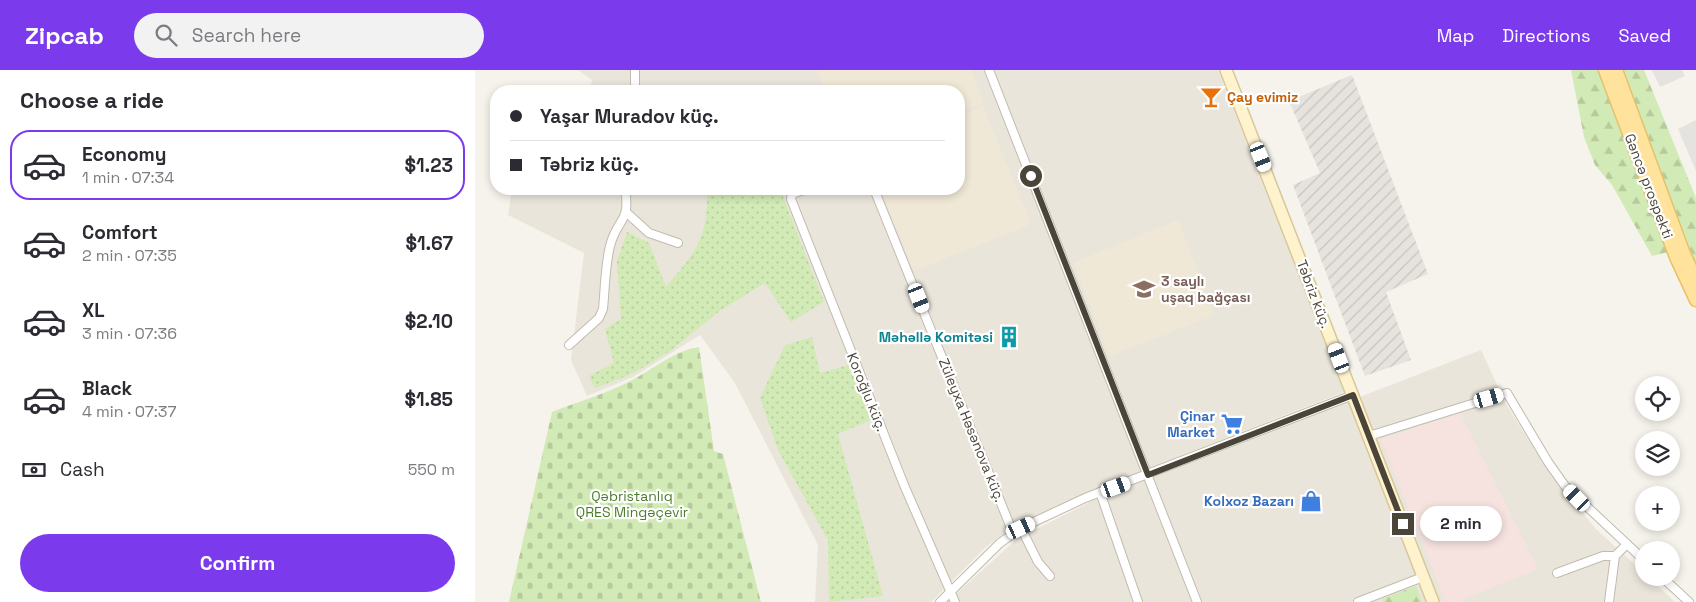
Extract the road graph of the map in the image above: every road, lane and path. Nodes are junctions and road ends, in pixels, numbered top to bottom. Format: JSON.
{"nodes":[{"id":1,"x":635,"y":70,"type":"edge"},
{"id":2,"x":989,"y":70,"type":"edge"},
{"id":3,"x":1226,"y":70,"type":"edge"},
{"id":4,"x":1605,"y":70,"type":"edge"},
{"id":5,"x":1615,"y":70,"type":"edge"},
{"id":6,"x":635,"y":85,"type":"edge"},
{"id":7,"x":626,"y":195,"type":"edge"},
{"id":8,"x":793,"y":195,"type":"edge"},
{"id":9,"x":876,"y":195,"type":"edge"},
{"id":10,"x":627,"y":213,"type":"junction"},
{"id":11,"x":678,"y":243,"type":"dead end"},
{"id":12,"x":1696,"y":280,"type":"edge"},
{"id":13,"x":1696,"y":300,"type":"edge"},
{"id":14,"x":569,"y":345,"type":"dead end"},
{"id":15,"x":1353,"y":395,"type":"junction"},
{"id":16,"x":1369,"y":436,"type":"junction"},
{"id":17,"x":1148,"y":475,"type":"junction"},
{"id":18,"x":1099,"y":492,"type":"junction"},
{"id":19,"x":1021,"y":528,"type":"junction"},
{"id":20,"x":1013,"y":533,"type":"junction"},
{"id":21,"x":1627,"y":544,"type":"junction"},
{"id":22,"x":1635,"y":552,"type":"edge"},
{"id":23,"x":1615,"y":556,"type":"junction"},
{"id":24,"x":1557,"y":573,"type":"dead end"},
{"id":25,"x":1050,"y":576,"type":"dead end"},
{"id":26,"x":1423,"y":577,"type":"junction"},
{"id":27,"x":1672,"y":586,"type":"edge"},
{"id":28,"x":951,"y":592,"type":"junction"},
{"id":29,"x":940,"y":602,"type":"edge"},
{"id":30,"x":955,"y":602,"type":"edge"},
{"id":31,"x":1138,"y":602,"type":"edge"},
{"id":32,"x":1197,"y":602,"type":"edge"},
{"id":33,"x":1358,"y":602,"type":"edge"},
{"id":34,"x":1433,"y":602,"type":"edge"},
{"id":35,"x":1609,"y":602,"type":"edge"},
{"id":36,"x":1689,"y":602,"type":"edge"}],
"edges":[{"from":1,"to":6,"type":"street"},
{"from":2,"to":17,"type":"street"},
{"from":3,"to":15,"type":"main road","name":"Təbriz küç."},
{"from":4,"to":13,"type":"main road","name":"Gəncə prospekti"},
{"from":5,"to":12,"type":"main road","name":"Gəncə prospekti"},
{"from":7,"to":10,"type":"street"},
{"from":8,"to":28,"type":"street","name":"Koroğlu küç."},
{"from":9,"to":20,"type":"street","name":"Züleyxa Həsənova küç."},
{"from":10,"to":11,"type":"street"},
{"from":10,"to":14,"type":"street"},
{"from":15,"to":16,"type":"main road","name":"Təbriz küç."},
{"from":15,"to":17,"type":"street"},
{"from":16,"to":21,"type":"street"},
{"from":16,"to":26,"type":"main road","name":"Təbriz küç."},
{"from":17,"to":18,"type":"street"},
{"from":17,"to":32,"type":"street"},
{"from":18,"to":19,"type":"street"},
{"from":18,"to":31,"type":"street"},
{"from":19,"to":20,"type":"street"},
{"from":19,"to":25,"type":"street"},
{"from":20,"to":28,"type":"street"},
{"from":21,"to":22,"type":"street"},
{"from":21,"to":23,"type":"street"},
{"from":23,"to":24,"type":"street"},
{"from":23,"to":35,"type":"street"},
{"from":26,"to":33,"type":"street"},
{"from":26,"to":34,"type":"main road","name":"Təbriz küç."},
{"from":27,"to":36,"type":"street"},
{"from":28,"to":29,"type":"street"},
{"from":28,"to":30,"type":"street","name":"Koroğlu küç."}]}
